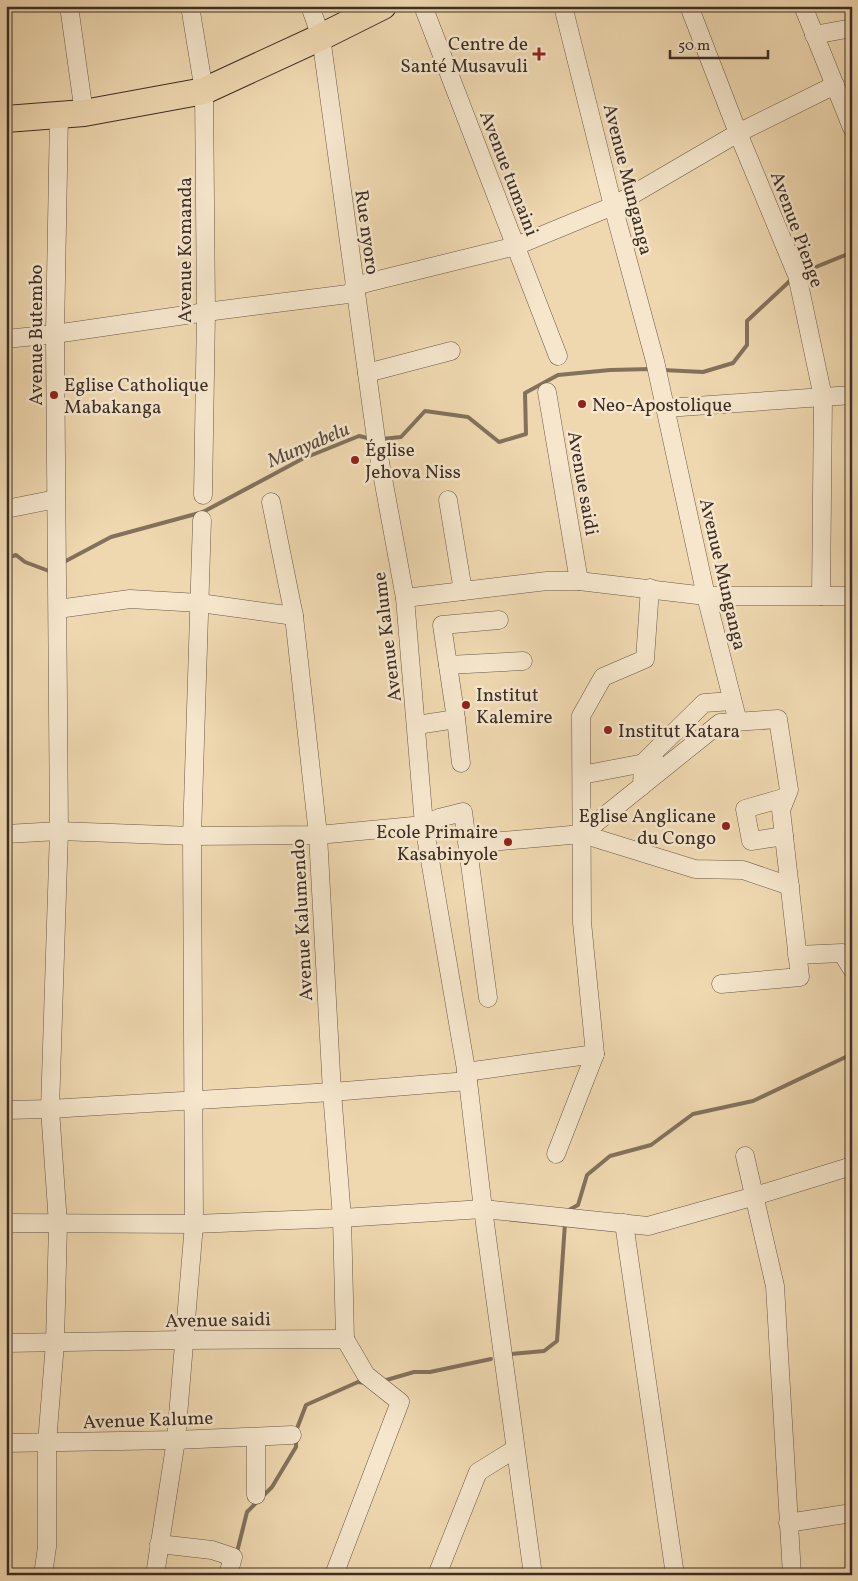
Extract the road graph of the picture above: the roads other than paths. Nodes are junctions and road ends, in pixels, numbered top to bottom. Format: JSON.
{"nodes":[{"id":1,"x":69,"y":6,"type":"edge"},
{"id":2,"x":190,"y":6,"type":"edge"},
{"id":3,"x":310,"y":6,"type":"edge"},
{"id":4,"x":384,"y":6,"type":"edge"},
{"id":5,"x":423,"y":6,"type":"edge"},
{"id":6,"x":563,"y":6,"type":"edge"},
{"id":7,"x":689,"y":6,"type":"edge"},
{"id":8,"x":803,"y":6,"type":"edge"},
{"id":9,"x":852,"y":28,"type":"edge"},
{"id":10,"x":814,"y":35,"type":"junction"},
{"id":11,"x":321,"y":37,"type":"junction"},
{"id":12,"x":834,"y":85,"type":"junction"},
{"id":13,"x":204,"y":91,"type":"junction"},
{"id":14,"x":72,"y":114,"type":"junction"},
{"id":15,"x":6,"y":119,"type":"edge"},
{"id":16,"x":852,"y":128,"type":"edge"},
{"id":17,"x":738,"y":133,"type":"junction"},
{"id":18,"x":613,"y":206,"type":"junction"},
{"id":19,"x":516,"y":246,"type":"junction"},
{"id":20,"x":355,"y":290,"type":"junction"},
{"id":21,"x":206,"y":312,"type":"junction"},
{"id":22,"x":55,"y":334,"type":"junction"},
{"id":23,"x":6,"y":339,"type":"edge"},
{"id":24,"x":451,"y":351,"type":"dead end"},
{"id":25,"x":558,"y":356,"type":"dead end"},
{"id":26,"x":367,"y":373,"type":"junction"},
{"id":27,"x":547,"y":392,"type":"dead end"},
{"id":28,"x":852,"y":395,"type":"edge"},
{"id":29,"x":823,"y":397,"type":"junction"},
{"id":30,"x":666,"y":408,"type":"junction"},
{"id":31,"x":376,"y":439,"type":"joint"},
{"id":32,"x":203,"y":495,"type":"dead end"},
{"id":33,"x":56,"y":499,"type":"junction"},
{"id":34,"x":448,"y":500,"type":"dead end"},
{"id":35,"x":271,"y":502,"type":"dead end"},
{"id":36,"x":6,"y":509,"type":"edge"},
{"id":37,"x":202,"y":520,"type":"dead end"},
{"id":38,"x":579,"y":581,"type":"junction"},
{"id":39,"x":650,"y":588,"type":"junction"},
{"id":40,"x":462,"y":591,"type":"junction"},
{"id":41,"x":706,"y":596,"type":"junction"},
{"id":42,"x":821,"y":596,"type":"junction"},
{"id":43,"x":852,"y":596,"type":"edge"},
{"id":44,"x":405,"y":598,"type":"junction"},
{"id":45,"x":200,"y":603,"type":"junction"},
{"id":46,"x":58,"y":609,"type":"junction"},
{"id":47,"x":294,"y":616,"type":"junction"},
{"id":48,"x":499,"y":620,"type":"dead end"},
{"id":49,"x":523,"y":661,"type":"dead end"},
{"id":50,"x":448,"y":665,"type":"junction"},
{"id":51,"x":732,"y":701,"type":"junction"},
{"id":52,"x":456,"y":719,"type":"junction"},
{"id":53,"x":738,"y":722,"type":"junction"},
{"id":54,"x":417,"y":725,"type":"junction"},
{"id":55,"x":679,"y":756,"type":"junction"},
{"id":56,"x":461,"y":763,"type":"dead end"},
{"id":57,"x":643,"y":763,"type":"junction"},
{"id":58,"x":582,"y":775,"type":"junction"},
{"id":59,"x":642,"y":786,"type":"junction"},
{"id":60,"x":786,"y":797,"type":"junction"},
{"id":61,"x":424,"y":825,"type":"junction"},
{"id":62,"x":59,"y":831,"type":"junction"},
{"id":63,"x":6,"y":834,"type":"edge"},
{"id":64,"x":582,"y":834,"type":"junction"},
{"id":65,"x":318,"y":835,"type":"junction"},
{"id":66,"x":192,"y":836,"type":"junction"},
{"id":67,"x":784,"y":836,"type":"junction"},
{"id":68,"x":468,"y":844,"type":"junction"},
{"id":69,"x":790,"y":886,"type":"junction"},
{"id":70,"x":797,"y":956,"type":"junction"},
{"id":71,"x":852,"y":969,"type":"edge"},
{"id":72,"x":721,"y":984,"type":"dead end"},
{"id":73,"x":488,"y":998,"type":"dead end"},
{"id":74,"x":595,"y":1054,"type":"junction"},
{"id":75,"x":467,"y":1076,"type":"junction"},
{"id":76,"x":332,"y":1092,"type":"junction"},
{"id":77,"x":192,"y":1100,"type":"junction"},
{"id":78,"x":50,"y":1109,"type":"junction"},
{"id":79,"x":6,"y":1110,"type":"edge"},
{"id":80,"x":556,"y":1154,"type":"dead end"},
{"id":81,"x":745,"y":1156,"type":"dead end"},
{"id":82,"x":852,"y":1166,"type":"edge"},
{"id":83,"x":755,"y":1196,"type":"junction"},
{"id":84,"x":483,"y":1209,"type":"junction"},
{"id":85,"x":342,"y":1218,"type":"junction"},
{"id":86,"x":6,"y":1223,"type":"edge"},
{"id":87,"x":624,"y":1223,"type":"junction"},
{"id":88,"x":58,"y":1224,"type":"junction"},
{"id":89,"x":194,"y":1224,"type":"junction"},
{"id":90,"x":345,"y":1339,"type":"junction"},
{"id":91,"x":184,"y":1340,"type":"junction"},
{"id":92,"x":6,"y":1343,"type":"edge"},
{"id":93,"x":55,"y":1343,"type":"junction"},
{"id":94,"x":292,"y":1436,"type":"dead end"},
{"id":95,"x":256,"y":1437,"type":"junction"},
{"id":96,"x":176,"y":1440,"type":"junction"},
{"id":97,"x":47,"y":1443,"type":"junction"},
{"id":98,"x":6,"y":1444,"type":"edge"},
{"id":99,"x":516,"y":1449,"type":"junction"},
{"id":100,"x":256,"y":1495,"type":"dead end"},
{"id":101,"x":852,"y":1513,"type":"edge"},
{"id":102,"x":788,"y":1523,"type":"junction"},
{"id":103,"x":159,"y":1544,"type":"junction"},
{"id":104,"x":43,"y":1575,"type":"edge"},
{"id":105,"x":154,"y":1575,"type":"edge"},
{"id":106,"x":228,"y":1575,"type":"edge"},
{"id":107,"x":334,"y":1575,"type":"edge"},
{"id":108,"x":437,"y":1575,"type":"edge"},
{"id":109,"x":533,"y":1575,"type":"edge"},
{"id":110,"x":675,"y":1575,"type":"edge"},
{"id":111,"x":792,"y":1575,"type":"edge"}],
"edges":[{"from":1,"to":14,"type":"street","name":"Avenue Butembo"},
{"from":2,"to":13,"type":"street","name":"Avenue Komanda"},
{"from":3,"to":11,"type":"street","name":"Rue nyoro"},
{"from":4,"to":11,"type":"highway"},
{"from":5,"to":19,"type":"street","name":"Avenue tumaini"},
{"from":6,"to":18,"type":"street","name":"Avenue Munganga"},
{"from":7,"to":17,"type":"street","name":"Avenue Pienge"},
{"from":8,"to":10,"type":"street"},
{"from":9,"to":10,"type":"street"},
{"from":10,"to":12,"type":"street"},
{"from":11,"to":13,"type":"highway"},
{"from":11,"to":20,"type":"street","name":"Rue nyoro"},
{"from":12,"to":16,"type":"street"},
{"from":12,"to":17,"type":"street"},
{"from":13,"to":14,"type":"highway"},
{"from":13,"to":21,"type":"street","name":"Avenue Komanda"},
{"from":14,"to":15,"type":"highway"},
{"from":14,"to":22,"type":"street","name":"Avenue Butembo"},
{"from":17,"to":18,"type":"street"},
{"from":17,"to":29,"type":"street","name":"Avenue Pienge"},
{"from":18,"to":19,"type":"street"},
{"from":18,"to":30,"type":"street","name":"Avenue Munganga"},
{"from":19,"to":20,"type":"street"},
{"from":19,"to":25,"type":"street","name":"Avenue tumaini"},
{"from":20,"to":21,"type":"street"},
{"from":20,"to":26,"type":"street","name":"Rue nyoro"},
{"from":21,"to":22,"type":"street"},
{"from":21,"to":32,"type":"street","name":"Avenue Komanda"},
{"from":22,"to":23,"type":"street"},
{"from":22,"to":33,"type":"street","name":"Avenue Butembo"},
{"from":24,"to":26,"type":"street"},
{"from":26,"to":31,"type":"street","name":"Rue nyoro"},
{"from":27,"to":38,"type":"street","name":"Avenue saidi"},
{"from":28,"to":29,"type":"street"},
{"from":29,"to":30,"type":"street"},
{"from":29,"to":42,"type":"street","name":"Avenue Pienge"},
{"from":30,"to":41,"type":"street","name":"Avenue Munganga"},
{"from":31,"to":44,"type":"street","name":"Avenue Kalume"},
{"from":33,"to":36,"type":"street"},
{"from":33,"to":46,"type":"street","name":"Avenue Butembo"},
{"from":34,"to":40,"type":"street"},
{"from":35,"to":47,"type":"street","name":"Avenue Kalumendo"},
{"from":37,"to":45,"type":"street"},
{"from":38,"to":39,"type":"street"},
{"from":38,"to":40,"type":"street"},
{"from":39,"to":41,"type":"street"},
{"from":39,"to":58,"type":"street"},
{"from":40,"to":44,"type":"street"},
{"from":41,"to":42,"type":"street"},
{"from":41,"to":51,"type":"street","name":"Avenue Munganga"},
{"from":42,"to":43,"type":"street"},
{"from":44,"to":54,"type":"street","name":"Avenue Kalume"},
{"from":45,"to":46,"type":"street"},
{"from":45,"to":47,"type":"street"},
{"from":45,"to":66,"type":"street"},
{"from":46,"to":62,"type":"street","name":"Avenue Butembo"},
{"from":47,"to":65,"type":"street","name":"Avenue Kalumendo"},
{"from":48,"to":50,"type":"street"},
{"from":49,"to":50,"type":"street"},
{"from":50,"to":52,"type":"street"},
{"from":51,"to":53,"type":"street","name":"Avenue Munganga"},
{"from":51,"to":57,"type":"street"},
{"from":52,"to":54,"type":"street"},
{"from":52,"to":56,"type":"street"},
{"from":53,"to":55,"type":"street"},
{"from":53,"to":60,"type":"street"},
{"from":54,"to":61,"type":"street","name":"Avenue Kalume"},
{"from":55,"to":57,"type":"street"},
{"from":55,"to":59,"type":"street"},
{"from":57,"to":58,"type":"street"},
{"from":57,"to":59,"type":"street"},
{"from":58,"to":64,"type":"street"},
{"from":59,"to":64,"type":"street"},
{"from":60,"to":67,"type":"street"},
{"from":60,"to":67,"type":"street"},
{"from":61,"to":65,"type":"street"},
{"from":61,"to":68,"type":"street"},
{"from":61,"to":75,"type":"street","name":"Avenue Kalume"},
{"from":62,"to":63,"type":"street"},
{"from":62,"to":66,"type":"street"},
{"from":62,"to":78,"type":"street","name":"Avenue Butembo"},
{"from":64,"to":68,"type":"street"},
{"from":64,"to":69,"type":"street"},
{"from":64,"to":74,"type":"street"},
{"from":65,"to":66,"type":"street"},
{"from":65,"to":76,"type":"street","name":"Avenue Kalumendo"},
{"from":66,"to":77,"type":"street"},
{"from":67,"to":69,"type":"street"},
{"from":68,"to":73,"type":"street"},
{"from":69,"to":70,"type":"street"},
{"from":70,"to":71,"type":"street"},
{"from":70,"to":72,"type":"street"},
{"from":74,"to":75,"type":"street"},
{"from":74,"to":80,"type":"street"},
{"from":75,"to":76,"type":"street"},
{"from":75,"to":84,"type":"street","name":"Avenue Kalume"},
{"from":76,"to":77,"type":"street"},
{"from":76,"to":85,"type":"street","name":"Avenue Kalumendo"},
{"from":77,"to":78,"type":"street"},
{"from":77,"to":89,"type":"street"},
{"from":78,"to":79,"type":"street"},
{"from":78,"to":88,"type":"street","name":"Avenue Butembo"},
{"from":81,"to":83,"type":"street"},
{"from":82,"to":83,"type":"street"},
{"from":83,"to":87,"type":"street"},
{"from":83,"to":102,"type":"street"},
{"from":84,"to":85,"type":"street"},
{"from":84,"to":87,"type":"street"},
{"from":84,"to":99,"type":"street","name":"Avenue Kalume"},
{"from":85,"to":89,"type":"street"},
{"from":85,"to":90,"type":"street","name":"Avenue Kalumendo"},
{"from":86,"to":88,"type":"street"},
{"from":87,"to":110,"type":"street"},
{"from":88,"to":89,"type":"street"},
{"from":88,"to":93,"type":"street","name":"Avenue Butembo"},
{"from":89,"to":91,"type":"street"},
{"from":90,"to":91,"type":"street","name":"Avenue saidi"},
{"from":90,"to":107,"type":"street"},
{"from":91,"to":93,"type":"street","name":"Avenue saidi"},
{"from":91,"to":96,"type":"street"},
{"from":92,"to":93,"type":"street","name":"Avenue saidi"},
{"from":93,"to":97,"type":"street","name":"Avenue Butembo"},
{"from":94,"to":95,"type":"street","name":"Avenue Kalume"},
{"from":95,"to":96,"type":"street","name":"Avenue Kalume"},
{"from":95,"to":100,"type":"street"},
{"from":96,"to":97,"type":"street","name":"Avenue Kalume"},
{"from":96,"to":103,"type":"street"},
{"from":97,"to":98,"type":"street","name":"Avenue Kalume"},
{"from":97,"to":104,"type":"street","name":"Avenue Butembo"},
{"from":99,"to":108,"type":"street"},
{"from":99,"to":109,"type":"street","name":"Avenue Kalume"},
{"from":101,"to":102,"type":"street"},
{"from":102,"to":111,"type":"street"},
{"from":103,"to":105,"type":"street"},
{"from":103,"to":106,"type":"street"}]}
